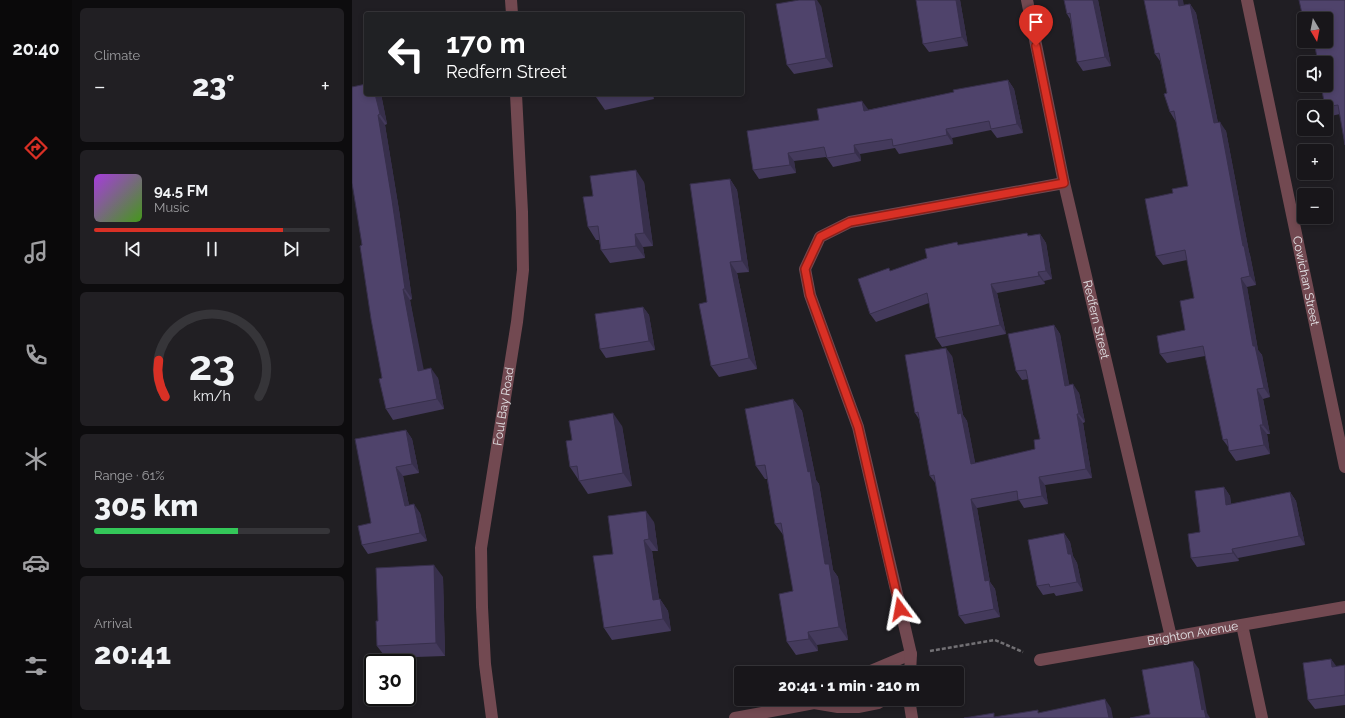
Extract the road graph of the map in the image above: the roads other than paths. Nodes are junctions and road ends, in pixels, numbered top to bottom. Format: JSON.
{"nodes":[{"id":1,"x":511,"y":0,"type":"edge"},
{"id":2,"x":1027,"y":0,"type":"edge"},
{"id":3,"x":1247,"y":0,"type":"edge"},
{"id":4,"x":512,"y":12,"type":"edge"},
{"id":5,"x":516,"y":96,"type":"edge"},
{"id":6,"x":1064,"y":183,"type":"junction"},
{"id":7,"x":1345,"y":467,"type":"edge"},
{"id":8,"x":1345,"y":607,"type":"edge"},
{"id":9,"x":1242,"y":625,"type":"junction"},
{"id":10,"x":1171,"y":637,"type":"junction"},
{"id":11,"x":911,"y":654,"type":"junction"},
{"id":12,"x":1040,"y":660,"type":"road end"},
{"id":13,"x":883,"y":666,"type":"edge"},
{"id":14,"x":905,"y":666,"type":"edge"},
{"id":15,"x":910,"y":666,"type":"edge"},
{"id":16,"x":792,"y":706,"type":"edge"},
{"id":17,"x":834,"y":706,"type":"edge"},
{"id":18,"x":863,"y":706,"type":"edge"},
{"id":19,"x":910,"y":706,"type":"edge"},
{"id":20,"x":492,"y":718,"type":"edge"},
{"id":21,"x":735,"y":718,"type":"edge"},
{"id":22,"x":912,"y":718,"type":"edge"},
{"id":23,"x":1262,"y":718,"type":"edge"}],
"edges":[{"from":1,"to":4,"type":"street"},
{"from":2,"to":6,"type":"street","name":"Redfern Street"},
{"from":3,"to":7,"type":"street","name":"Cowichan Street"},
{"from":5,"to":20,"type":"street","name":"Foul Bay Road"},
{"from":6,"to":10,"type":"street","name":"Redfern Street"},
{"from":6,"to":11,"type":"street"},
{"from":8,"to":9,"type":"street","name":"Brighton Avenue"},
{"from":9,"to":10,"type":"street","name":"Brighton Avenue"},
{"from":9,"to":23,"type":"street"},
{"from":10,"to":12,"type":"street","name":"Brighton Avenue"},
{"from":11,"to":13,"type":"street"},
{"from":11,"to":14,"type":"street"},
{"from":11,"to":15,"type":"street"},
{"from":16,"to":21,"type":"street"},
{"from":17,"to":18,"type":"street"},
{"from":19,"to":22,"type":"street"}]}
